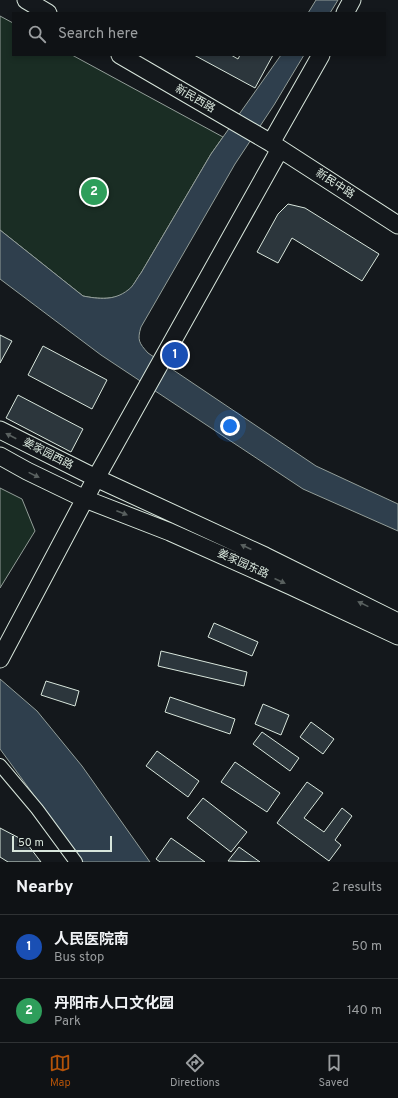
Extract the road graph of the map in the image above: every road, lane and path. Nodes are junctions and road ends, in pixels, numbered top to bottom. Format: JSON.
{"nodes":[{"id":1,"x":26,"y":0,"type":"edge"},
{"id":2,"x":352,"y":0,"type":"edge"},
{"id":3,"x":46,"y":12,"type":"edge"},
{"id":4,"x":346,"y":12,"type":"edge"},
{"id":5,"x":122,"y":56,"type":"edge"},
{"id":6,"x":320,"y":56,"type":"edge"},
{"id":7,"x":272,"y":144,"type":"junction"},
{"id":8,"x":398,"y":225,"type":"edge"},
{"id":9,"x":0,"y":430,"type":"edge"},
{"id":10,"x":0,"y":456,"type":"edge"},
{"id":11,"x":96,"y":478,"type":"junction"},
{"id":12,"x":85,"y":499,"type":"junction"},
{"id":13,"x":398,"y":622,"type":"edge"},
{"id":14,"x":398,"y":636,"type":"edge"},
{"id":15,"x":0,"y":659,"type":"edge"},
{"id":16,"x":0,"y":765,"type":"edge"},
{"id":17,"x":76,"y":862,"type":"edge"}],
"edges":[{"from":1,"to":3,"type":"street"},
{"from":2,"to":4,"type":"street"},
{"from":5,"to":7,"type":"street","name":"新民西路"},
{"from":6,"to":7,"type":"street"},
{"from":7,"to":8,"type":"street","name":"新民中路"},
{"from":7,"to":11,"type":"street"},
{"from":11,"to":9,"type":"street","name":"姜家园西路","one_way":true},
{"from":10,"to":12,"type":"street","one_way":true},
{"from":11,"to":12,"type":"street"},
{"from":13,"to":11,"type":"street","name":"姜家园东路","one_way":true},
{"from":12,"to":14,"type":"street","name":"姜家园东路","one_way":true},
{"from":12,"to":15,"type":"street"},
{"from":16,"to":17,"type":"street"}]}
